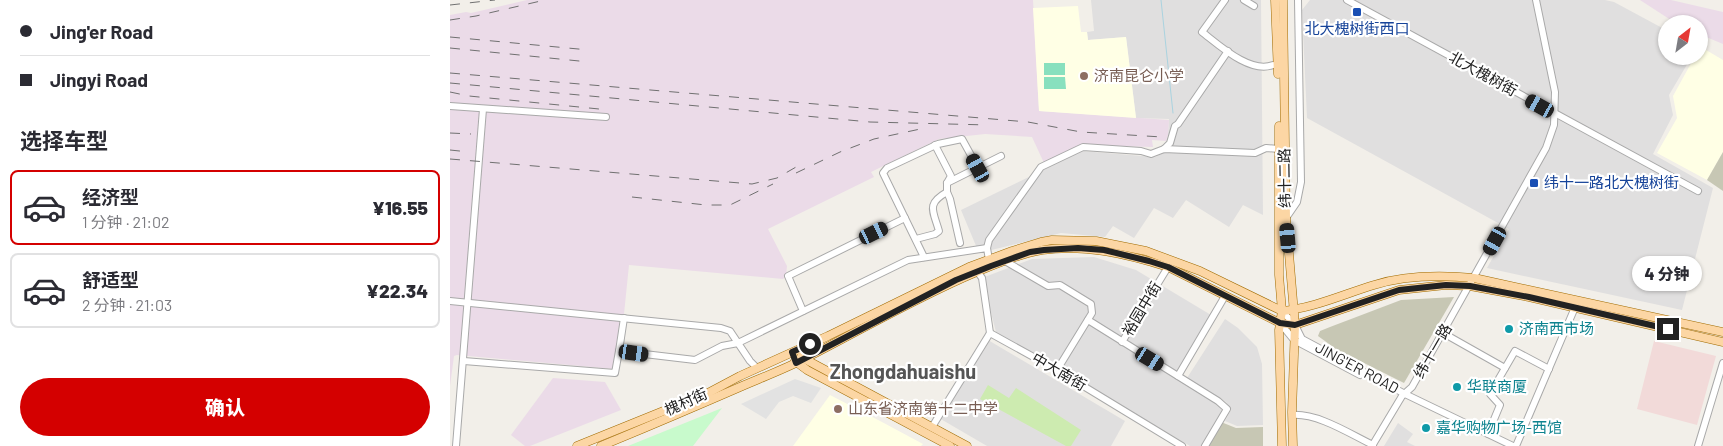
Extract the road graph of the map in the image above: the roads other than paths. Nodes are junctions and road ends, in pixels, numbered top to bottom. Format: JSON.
{"nodes":[{"id":1,"x":1225,"y":0,"type":"edge"},
{"id":2,"x":1244,"y":0,"type":"edge"},
{"id":3,"x":1274,"y":0,"type":"edge"},
{"id":4,"x":1283,"y":0,"type":"edge"},
{"id":5,"x":1298,"y":0,"type":"edge"},
{"id":6,"x":1347,"y":0,"type":"edge"},
{"id":7,"x":1536,"y":0,"type":"edge"},
{"id":8,"x":1254,"y":6,"type":"dead end"},
{"id":9,"x":1228,"y":51,"type":"junction"},
{"id":10,"x":1273,"y":65,"type":"dead end"},
{"id":11,"x":450,"y":106,"type":"edge"},
{"id":12,"x":484,"y":109,"type":"junction"},
{"id":13,"x":1555,"y":114,"type":"junction"},
{"id":14,"x":606,"y":117,"type":"dead end"},
{"id":15,"x":936,"y":145,"type":"junction"},
{"id":16,"x":1279,"y":148,"type":"junction"},
{"id":17,"x":1164,"y":149,"type":"junction"},
{"id":18,"x":1001,"y":156,"type":"dead end"},
{"id":19,"x":978,"y":168,"type":"junction"},
{"id":20,"x":948,"y":183,"type":"junction"},
{"id":21,"x":1698,"y":191,"type":"dead end"},
{"id":22,"x":947,"y":192,"type":"junction"},
{"id":23,"x":905,"y":218,"type":"junction"},
{"id":24,"x":1286,"y":218,"type":"junction"},
{"id":25,"x":916,"y":239,"type":"junction"},
{"id":26,"x":960,"y":243,"type":"dead end"},
{"id":27,"x":987,"y":248,"type":"junction"},
{"id":28,"x":924,"y":257,"type":"junction"},
{"id":29,"x":989,"y":260,"type":"junction"},
{"id":30,"x":1005,"y":261,"type":"junction"},
{"id":31,"x":1168,"y":267,"type":"junction"},
{"id":32,"x":979,"y":271,"type":"junction"},
{"id":33,"x":1474,"y":278,"type":"junction"},
{"id":34,"x":1470,"y":286,"type":"junction"},
{"id":35,"x":1225,"y":296,"type":"junction"},
{"id":36,"x":450,"y":301,"type":"edge"},
{"id":37,"x":469,"y":303,"type":"junction"},
{"id":38,"x":1576,"y":307,"type":"junction"},
{"id":39,"x":1294,"y":310,"type":"junction"},
{"id":40,"x":803,"y":311,"type":"junction"},
{"id":41,"x":1282,"y":311,"type":"junction"},
{"id":42,"x":624,"y":318,"type":"junction"},
{"id":43,"x":1088,"y":320,"type":"junction"},
{"id":44,"x":1280,"y":323,"type":"junction"},
{"id":45,"x":1295,"y":325,"type":"junction"},
{"id":46,"x":1723,"y":332,"type":"edge"},
{"id":47,"x":990,"y":333,"type":"junction"},
{"id":48,"x":1443,"y":334,"type":"junction"},
{"id":49,"x":1294,"y":340,"type":"junction"},
{"id":50,"x":1122,"y":342,"type":"junction"},
{"id":51,"x":1723,"y":342,"type":"edge"},
{"id":52,"x":738,"y":343,"type":"junction"},
{"id":53,"x":620,"y":351,"type":"junction"},
{"id":54,"x":792,"y":352,"type":"junction"},
{"id":55,"x":804,"y":359,"type":"junction"},
{"id":56,"x":464,"y":361,"type":"junction"},
{"id":57,"x":796,"y":363,"type":"junction"},
{"id":58,"x":1723,"y":363,"type":"edge"},
{"id":59,"x":757,"y":368,"type":"junction"},
{"id":60,"x":1506,"y":368,"type":"junction"},
{"id":61,"x":1549,"y":368,"type":"junction"},
{"id":62,"x":1057,"y":370,"type":"junction"},
{"id":63,"x":1178,"y":376,"type":"junction"},
{"id":64,"x":1403,"y":395,"type":"junction"},
{"id":65,"x":1292,"y":415,"type":"junction"},
{"id":66,"x":932,"y":427,"type":"junction"},
{"id":67,"x":1488,"y":434,"type":"junction"},
{"id":68,"x":456,"y":446,"type":"edge"},
{"id":69,"x":577,"y":446,"type":"edge"},
{"id":70,"x":601,"y":446,"type":"edge"},
{"id":71,"x":950,"y":446,"type":"edge"},
{"id":72,"x":967,"y":446,"type":"edge"},
{"id":73,"x":1182,"y":446,"type":"edge"},
{"id":74,"x":1205,"y":446,"type":"edge"},
{"id":75,"x":1282,"y":446,"type":"edge"},
{"id":76,"x":1293,"y":446,"type":"edge"},
{"id":77,"x":1373,"y":446,"type":"edge"},
{"id":78,"x":1506,"y":446,"type":"edge"},
{"id":79,"x":1515,"y":446,"type":"edge"},
{"id":80,"x":1698,"y":446,"type":"edge"}],
"edges":[{"from":1,"to":9,"type":"street"},
{"from":2,"to":8,"type":"street"},
{"from":3,"to":16,"type":"main road","name":"纬十二路"},
{"from":4,"to":24,"type":"main road","name":"纬十二路"},
{"from":5,"to":24,"type":"street"},
{"from":6,"to":13,"type":"street","name":"北大槐树街"},
{"from":7,"to":13,"type":"street","name":"纬十一路"},
{"from":9,"to":10,"type":"street"},
{"from":9,"to":17,"type":"street"},
{"from":11,"to":12,"type":"street"},
{"from":12,"to":14,"type":"street"},
{"from":12,"to":37,"type":"street"},
{"from":13,"to":21,"type":"street","name":"北大槐树街"},
{"from":13,"to":33,"type":"street","name":"纬十一路"},
{"from":15,"to":19,"type":"street"},
{"from":15,"to":20,"type":"street"},
{"from":15,"to":23,"type":"street"},
{"from":16,"to":17,"type":"street"},
{"from":16,"to":41,"type":"main road","name":"纬十二路"},
{"from":17,"to":27,"type":"street"},
{"from":18,"to":19,"type":"street"},
{"from":19,"to":20,"type":"street"},
{"from":20,"to":22,"type":"street"},
{"from":22,"to":25,"type":"street"},
{"from":22,"to":26,"type":"street"},
{"from":23,"to":25,"type":"street"},
{"from":23,"to":40,"type":"street"},
{"from":24,"to":39,"type":"main road","name":"纬十二路"},
{"from":25,"to":28,"type":"street"},
{"from":27,"to":28,"type":"street"},
{"from":27,"to":29,"type":"street"},
{"from":28,"to":40,"type":"street"},
{"from":29,"to":41,"type":"main road","name":"JING'ER ROAD"},
{"from":29,"to":54,"type":"main road","name":"JING'ER ROAD"},
{"from":30,"to":31,"type":"main road","name":"JING'ER ROAD"},
{"from":30,"to":32,"type":"main road","name":"JING'ER ROAD"},
{"from":30,"to":43,"type":"street"},
{"from":31,"to":35,"type":"main road","name":"JING'ER ROAD"},
{"from":31,"to":50,"type":"street","name":"裕园中街"},
{"from":32,"to":47,"type":"street"},
{"from":32,"to":55,"type":"main road","name":"JING'ER ROAD"},
{"from":33,"to":34,"type":"street","name":"纬十一路"},
{"from":33,"to":39,"type":"main road"},
{"from":33,"to":46,"type":"main road"},
{"from":34,"to":38,"type":"main road"},
{"from":34,"to":45,"type":"main road"},
{"from":34,"to":48,"type":"street","name":"纬十一路"},
{"from":35,"to":44,"type":"main road","name":"JING'ER ROAD"},
{"from":35,"to":63,"type":"street"},
{"from":36,"to":37,"type":"street"},
{"from":37,"to":42,"type":"street"},
{"from":37,"to":56,"type":"street"},
{"from":38,"to":51,"type":"main road"},
{"from":38,"to":61,"type":"street"},
{"from":39,"to":41,"type":"main road"},
{"from":39,"to":45,"type":"main road","name":"纬十二路"},
{"from":40,"to":52,"type":"street"},
{"from":41,"to":44,"type":"main road","name":"纬十二路"},
{"from":41,"to":45,"type":"street","name":"JING'ER ROAD"},
{"from":42,"to":52,"type":"street"},
{"from":42,"to":53,"type":"street"},
{"from":43,"to":50,"type":"street","name":"裕园中街"},
{"from":43,"to":62,"type":"street"},
{"from":44,"to":45,"type":"main road"},
{"from":44,"to":49,"type":"street","name":"JING'ER ROAD"},
{"from":44,"to":75,"type":"main road","name":"纬十二路"},
{"from":45,"to":49,"type":"main road","name":"纬十二路"},
{"from":45,"to":64,"type":"street","name":"JING'ER ROAD"},
{"from":47,"to":62,"type":"street","name":"中大南街"},
{"from":47,"to":66,"type":"street"},
{"from":48,"to":60,"type":"street"},
{"from":48,"to":64,"type":"street","name":"纬十一路"},
{"from":49,"to":64,"type":"street","name":"JING'ER ROAD"},
{"from":49,"to":65,"type":"main road","name":"纬十二路"},
{"from":50,"to":63,"type":"street"},
{"from":52,"to":53,"type":"street"},
{"from":52,"to":59,"type":"street"},
{"from":53,"to":56,"type":"street"},
{"from":54,"to":55,"type":"main road"},
{"from":54,"to":57,"type":"main road"},
{"from":54,"to":59,"type":"main road","name":"槐村街"},
{"from":55,"to":57,"type":"main road","name":"JING'ER ROAD"},
{"from":55,"to":66,"type":"main road"},
{"from":56,"to":68,"type":"street"},
{"from":57,"to":70,"type":"main road","name":"槐村街"},
{"from":57,"to":71,"type":"main road"},
{"from":58,"to":80,"type":"street"},
{"from":59,"to":69,"type":"main road","name":"槐村街"},
{"from":60,"to":61,"type":"street"},
{"from":60,"to":67,"type":"street"},
{"from":61,"to":79,"type":"street"},
{"from":62,"to":73,"type":"street","name":"中大南街"},
{"from":63,"to":74,"type":"street"},
{"from":64,"to":67,"type":"street","name":"JING'ER ROAD"},
{"from":64,"to":77,"type":"street","name":"纬十一路"},
{"from":64,"to":78,"type":"street","name":"JING'ER ROAD"},
{"from":65,"to":76,"type":"main road","name":"纬十二路"},
{"from":65,"to":77,"type":"street"},
{"from":66,"to":72,"type":"main road"},
{"from":67,"to":79,"type":"street","name":"JING'ER ROAD"}]}
